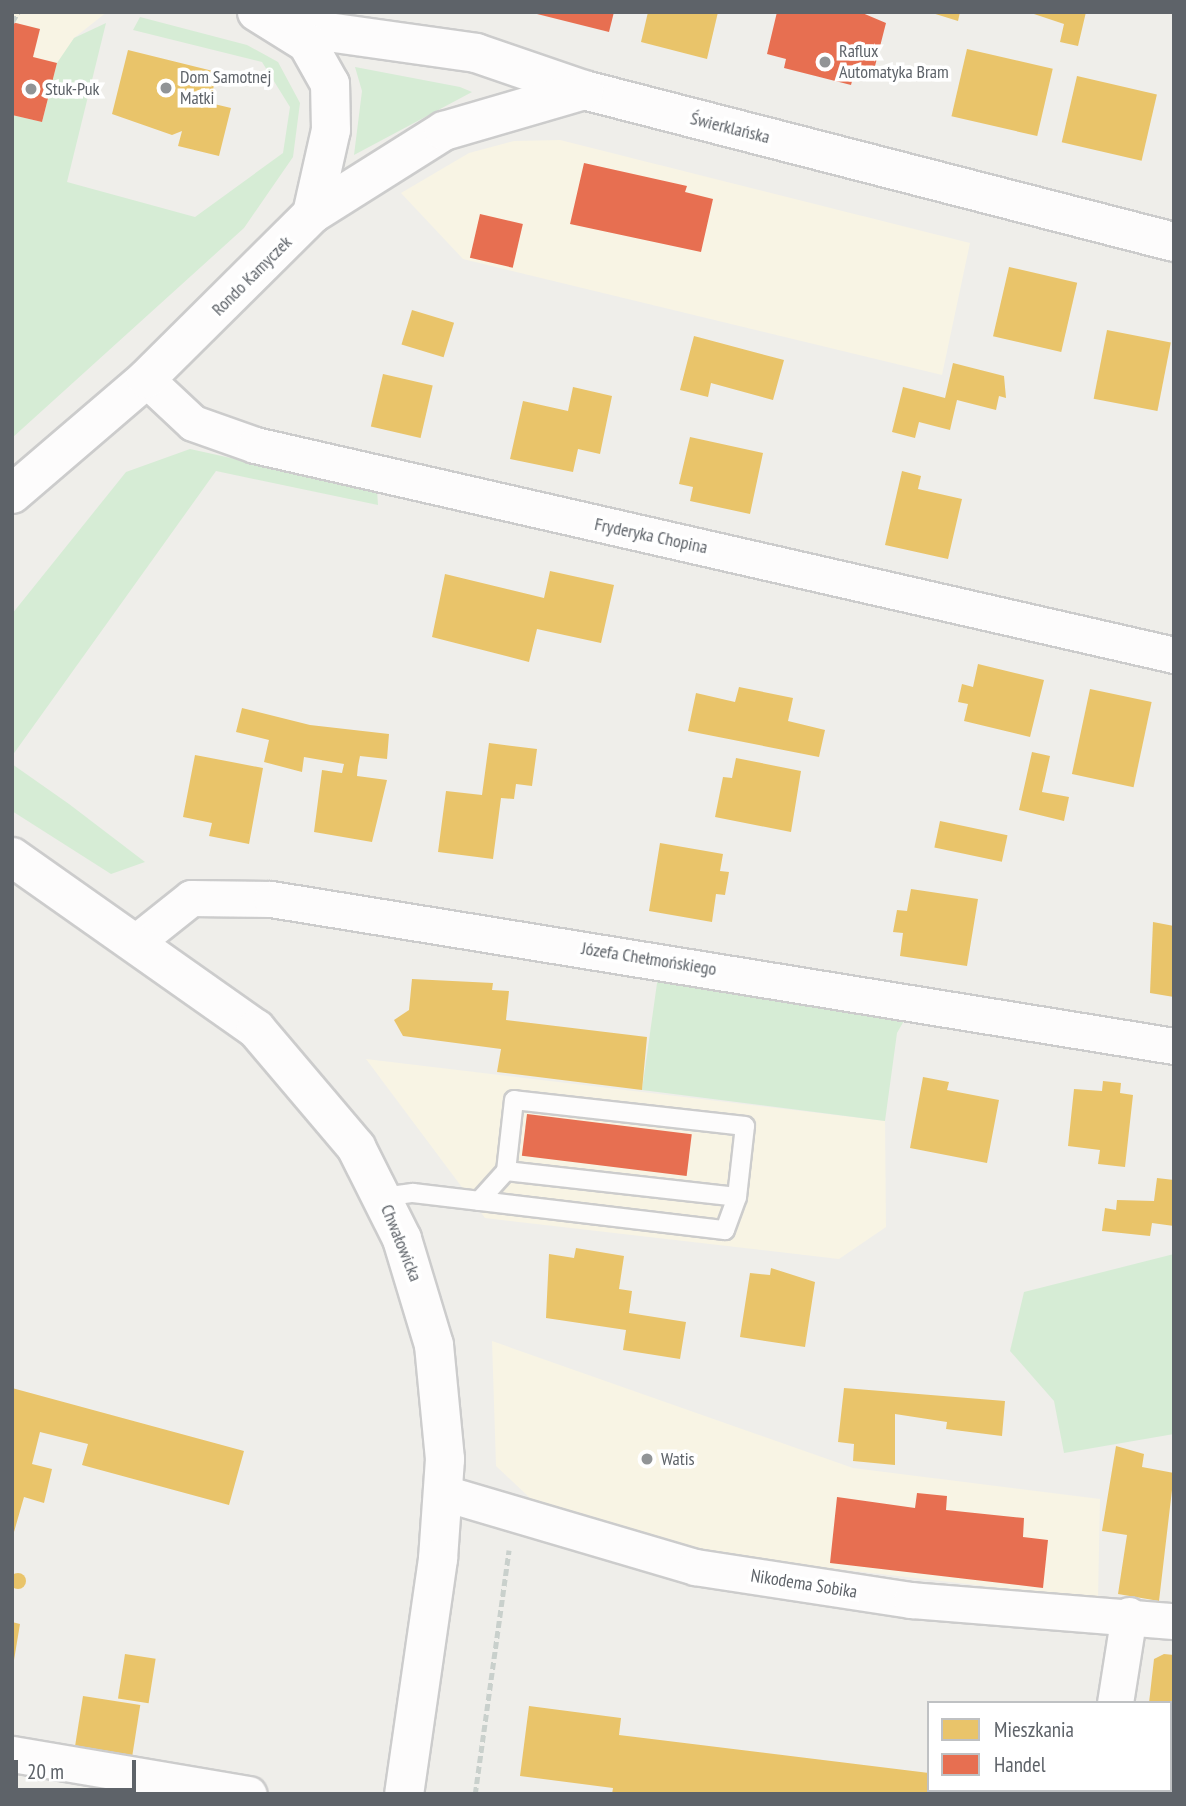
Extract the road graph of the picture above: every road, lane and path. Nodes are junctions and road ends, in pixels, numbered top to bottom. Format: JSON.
{"nodes":[{"id":1,"x":18,"y":12,"type":"edge"},
{"id":2,"x":271,"y":19,"type":"edge"},
{"id":3,"x":12,"y":22,"type":"edge"},
{"id":4,"x":584,"y":90,"type":"junction"},
{"id":5,"x":312,"y":214,"type":"junction"},
{"id":6,"x":1174,"y":242,"type":"edge"},
{"id":7,"x":146,"y":379,"type":"junction"},
{"id":8,"x":12,"y":494,"type":"edge"},
{"id":9,"x":1174,"y":655,"type":"edge"},
{"id":10,"x":12,"y":857,"type":"edge"},
{"id":11,"x":137,"y":941,"type":"junction"},
{"id":12,"x":1174,"y":1046,"type":"edge"},
{"id":13,"x":506,"y":1171,"type":"junction"},
{"id":14,"x":383,"y":1197,"type":"junction"},
{"id":15,"x":737,"y":1197,"type":"junction"},
{"id":16,"x":479,"y":1201,"type":"junction"},
{"id":17,"x":444,"y":1493,"type":"junction"},
{"id":18,"x":514,"y":1511,"type":"junction"},
{"id":19,"x":1129,"y":1615,"type":"junction"},
{"id":20,"x":1174,"y":1621,"type":"edge"},
{"id":21,"x":1115,"y":1701,"type":"edge"},
{"id":22,"x":12,"y":1754,"type":"edge"},
{"id":23,"x":248,"y":1794,"type":"edge"},
{"id":24,"x":404,"y":1794,"type":"edge"},
{"id":25,"x":475,"y":1794,"type":"edge"}],
"edges":[{"from":1,"to":3,"type":"path"},
{"from":2,"to":4,"type":"main road","name":"Świerklańska"},
{"from":2,"to":5,"type":"main road"},
{"from":4,"to":5,"type":"main road","name":"Rondo Kamyczek"},
{"from":4,"to":6,"type":"main road","name":"Świerklańska"},
{"from":5,"to":7,"type":"main road","name":"Rondo Kamyczek"},
{"from":7,"to":8,"type":"main road","name":"Rondo Kamyczek"},
{"from":7,"to":9,"type":"street","name":"Fryderyka Chopina"},
{"from":10,"to":11,"type":"main road","name":"Chwałowicka"},
{"from":11,"to":12,"type":"street","name":"Józefa Chełmońskiego"},
{"from":11,"to":14,"type":"main road","name":"Chwałowicka"},
{"from":13,"to":15,"type":"lane"},
{"from":13,"to":15,"type":"lane"},
{"from":13,"to":16,"type":"lane"},
{"from":14,"to":16,"type":"lane"},
{"from":14,"to":17,"type":"main road","name":"Chwałowicka"},
{"from":15,"to":16,"type":"lane"},
{"from":17,"to":18,"type":"street","name":"Nikodema Sobika"},
{"from":17,"to":24,"type":"main road","name":"Chwałowicka"},
{"from":18,"to":19,"type":"street","name":"Nikodema Sobika"},
{"from":18,"to":25,"type":"path"},
{"from":19,"to":20,"type":"street","name":"Nikodema Sobika"},
{"from":19,"to":21,"type":"street"},
{"from":22,"to":23,"type":"street"}]}
